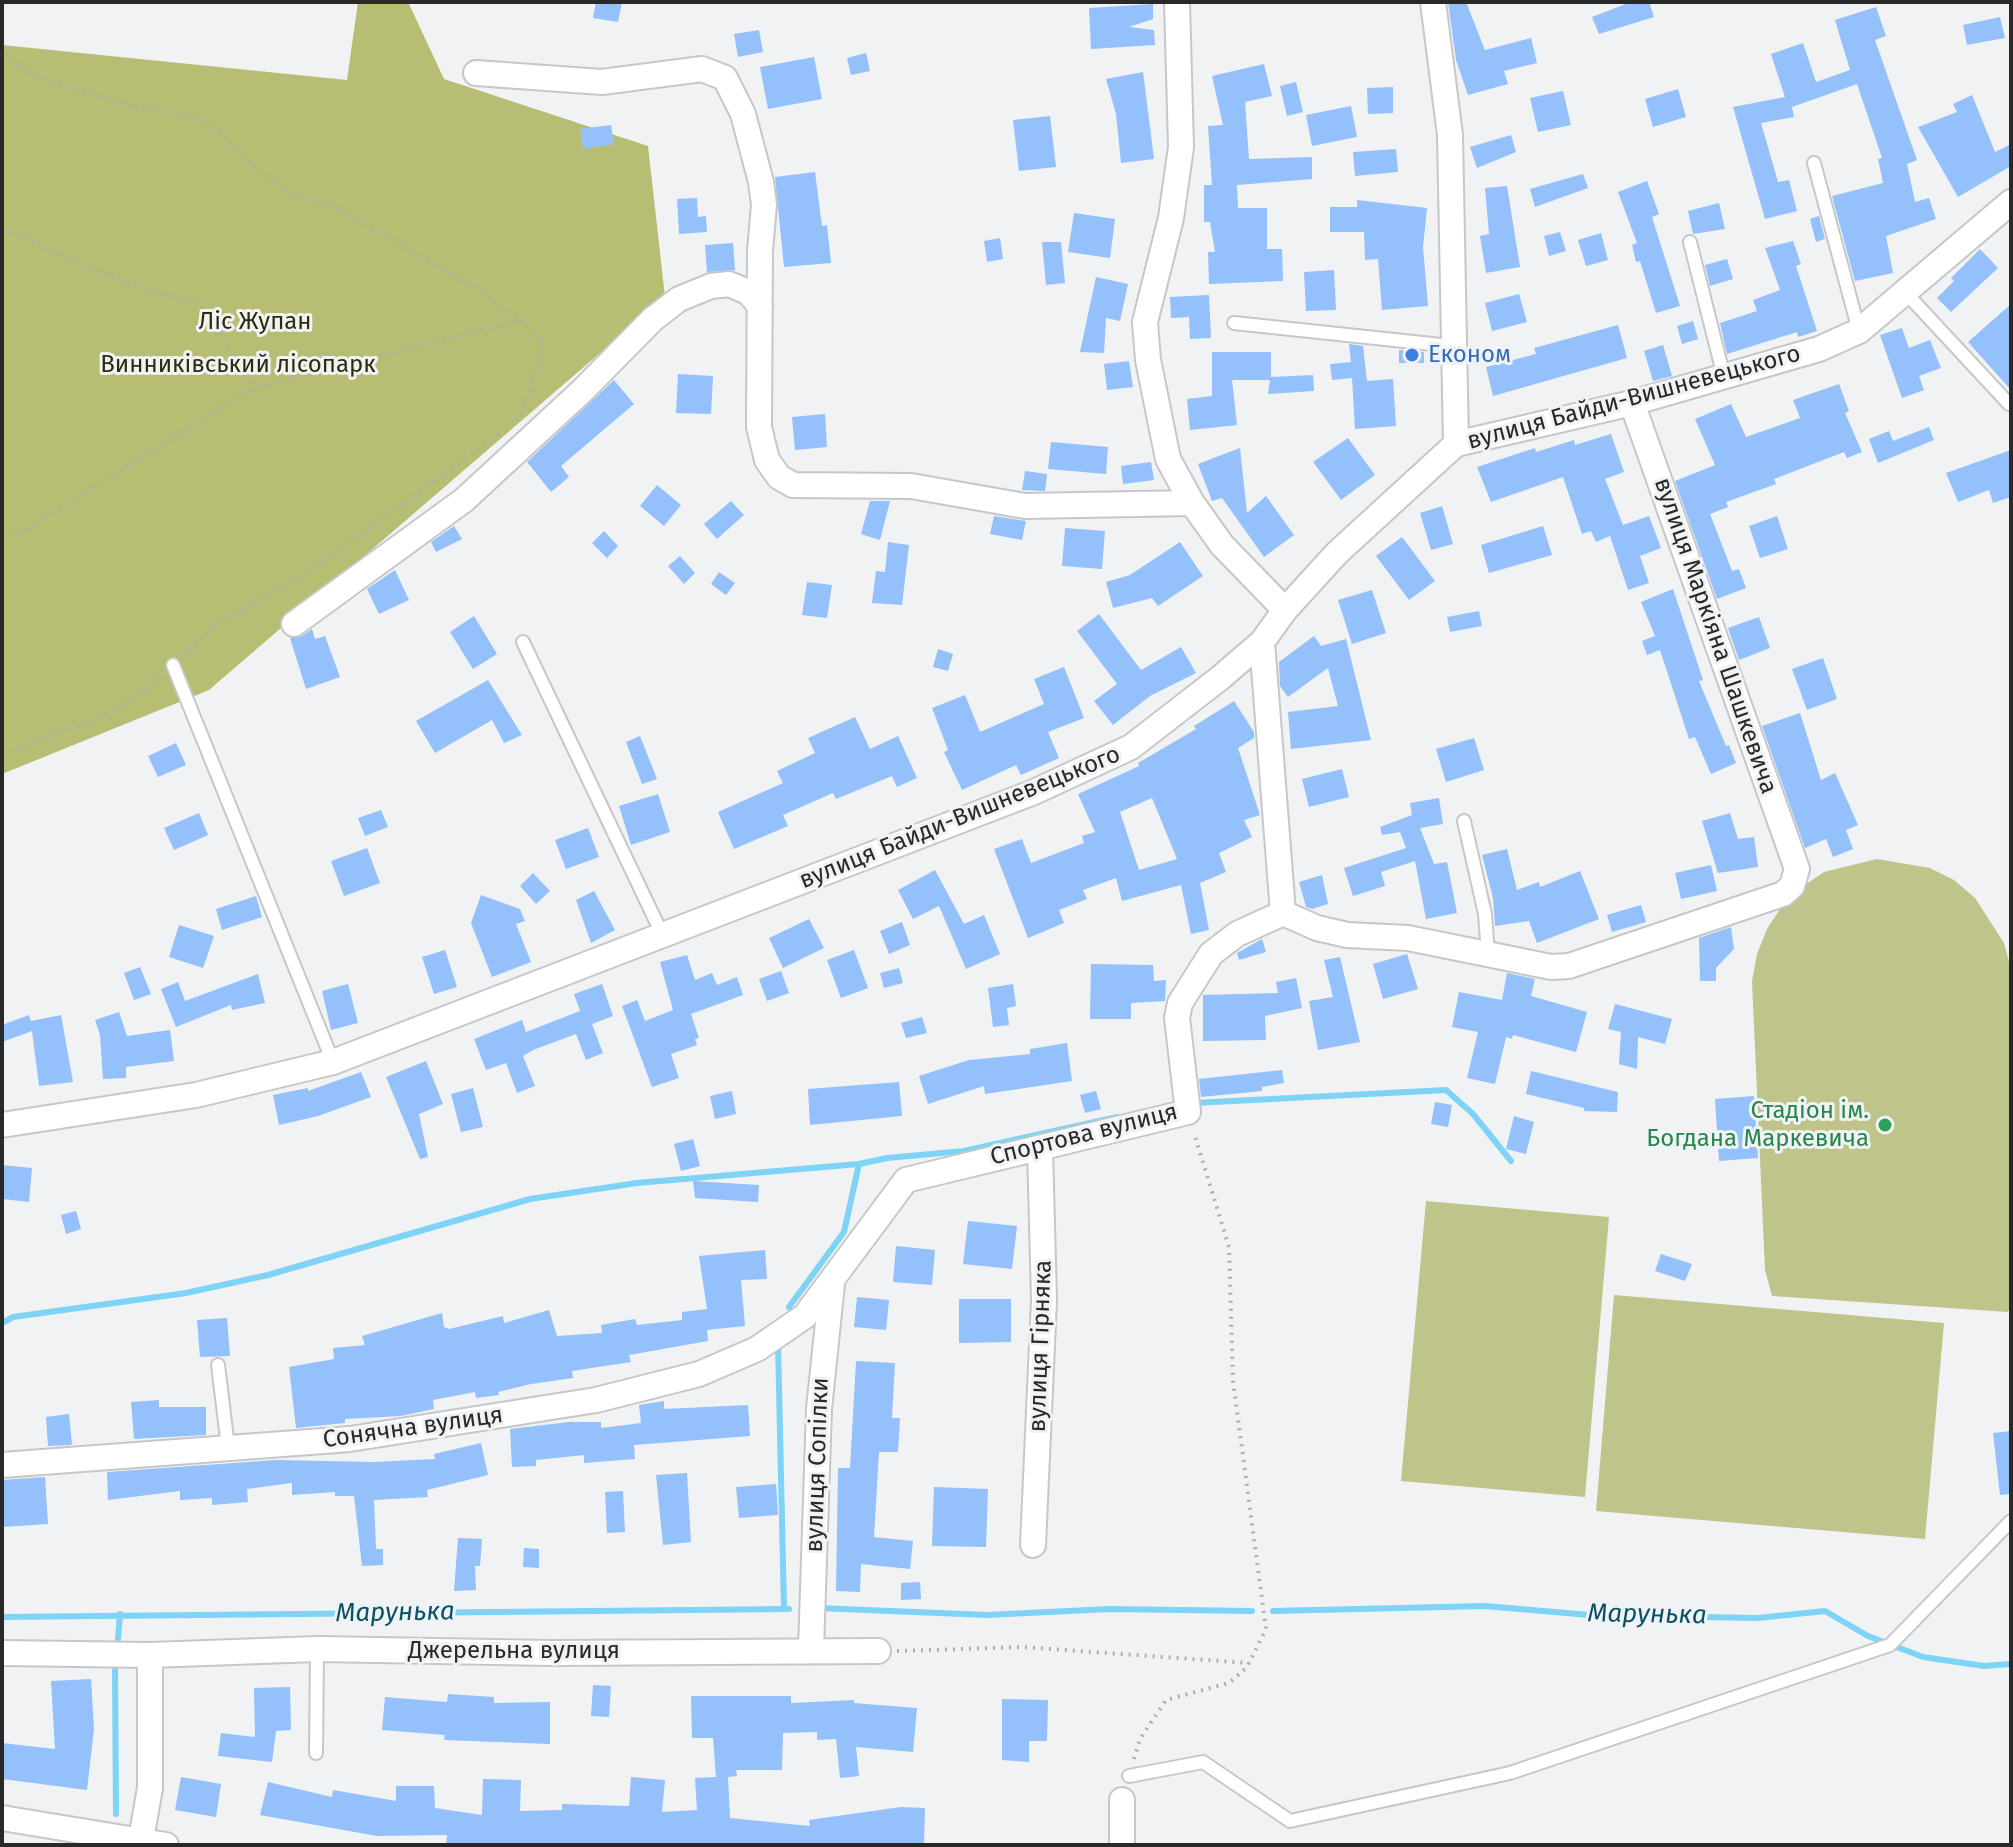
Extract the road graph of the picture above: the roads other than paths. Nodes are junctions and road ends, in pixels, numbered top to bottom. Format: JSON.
{"nodes":[{"id":1,"x":1177,"y":2,"type":"edge"},
{"id":2,"x":1433,"y":2,"type":"edge"},
{"id":3,"x":476,"y":73,"type":"dead end"},
{"id":4,"x":1814,"y":163,"type":"dead end"},
{"id":5,"x":2011,"y":202,"type":"edge"},
{"id":6,"x":1690,"y":242,"type":"dead end"},
{"id":7,"x":1905,"y":292,"type":"junction"},
{"id":8,"x":760,"y":306,"type":"junction"},
{"id":9,"x":1234,"y":323,"type":"dead end"},
{"id":10,"x":1859,"y":331,"type":"junction"},
{"id":11,"x":1451,"y":346,"type":"junction"},
{"id":12,"x":1724,"y":377,"type":"junction"},
{"id":13,"x":1632,"y":403,"type":"junction"},
{"id":14,"x":2009,"y":404,"type":"edge"},
{"id":15,"x":1456,"y":444,"type":"junction"},
{"id":16,"x":1192,"y":503,"type":"junction"},
{"id":17,"x":1285,"y":610,"type":"junction"},
{"id":18,"x":294,"y":624,"type":"dead end"},
{"id":19,"x":523,"y":642,"type":"dead end"},
{"id":20,"x":1262,"y":642,"type":"junction"},
{"id":21,"x":173,"y":665,"type":"road end"},
{"id":22,"x":1464,"y":821,"type":"dead end"},
{"id":23,"x":1283,"y":913,"type":"junction"},
{"id":24,"x":663,"y":936,"type":"junction"},
{"id":25,"x":1488,"y":954,"type":"junction"},
{"id":26,"x":333,"y":1062,"type":"junction"},
{"id":27,"x":2,"y":1125,"type":"edge"},
{"id":28,"x":1040,"y":1148,"type":"junction"},
{"id":29,"x":833,"y":1282,"type":"junction"},
{"id":30,"x":805,"y":1316,"type":"joint"},
{"id":31,"x":218,"y":1365,"type":"dead end"},
{"id":32,"x":228,"y":1447,"type":"junction"},
{"id":33,"x":2,"y":1465,"type":"edge"},
{"id":34,"x":2011,"y":1521,"type":"edge"},
{"id":35,"x":1033,"y":1545,"type":"dead end"},
{"id":36,"x":317,"y":1649,"type":"junction"},
{"id":37,"x":811,"y":1649,"type":"junction"},
{"id":38,"x":878,"y":1651,"type":"road end"},
{"id":39,"x":2,"y":1653,"type":"edge"},
{"id":40,"x":150,"y":1655,"type":"junction"},
{"id":41,"x":316,"y":1753,"type":"dead end"},
{"id":42,"x":1129,"y":1776,"type":"road end"},
{"id":43,"x":1122,"y":1800,"type":"dead end"},
{"id":44,"x":2,"y":1818,"type":"edge"},
{"id":45,"x":141,"y":1843,"type":"edge"},
{"id":46,"x":166,"y":1845,"type":"edge"},
{"id":47,"x":1122,"y":1845,"type":"edge"}],
"edges":[{"from":1,"to":16,"type":"street"},
{"from":2,"to":11,"type":"street"},
{"from":3,"to":8,"type":"street"},
{"from":4,"to":10,"type":"lane"},
{"from":5,"to":7,"type":"street","name":"вулиця Байди-Вишневецького"},
{"from":6,"to":12,"type":"lane"},
{"from":7,"to":10,"type":"street","name":"вулиця Байди-Вишневецького"},
{"from":7,"to":14,"type":"lane"},
{"from":8,"to":16,"type":"street"},
{"from":8,"to":18,"type":"street"},
{"from":9,"to":11,"type":"lane"},
{"from":10,"to":12,"type":"street","name":"вулиця Байди-Вишневецького"},
{"from":11,"to":15,"type":"street"},
{"from":12,"to":13,"type":"street","name":"вулиця Байди-Вишневецького"},
{"from":13,"to":15,"type":"street","name":"вулиця Байди-Вишневецького"},
{"from":13,"to":25,"type":"street","name":"вулиця Маркіяна Шашкевича"},
{"from":15,"to":17,"type":"street","name":"вулиця Байди-Вишневецького"},
{"from":16,"to":17,"type":"street"},
{"from":17,"to":20,"type":"street","name":"вулиця Байди-Вишневецького"},
{"from":19,"to":24,"type":"lane"},
{"from":20,"to":23,"type":"street"},
{"from":20,"to":24,"type":"street","name":"вулиця Байди-Вишневецького"},
{"from":21,"to":26,"type":"lane"},
{"from":22,"to":25,"type":"lane"},
{"from":23,"to":25,"type":"street"},
{"from":23,"to":28,"type":"street","name":"Спортова вулиця"},
{"from":24,"to":26,"type":"street","name":"вулиця Байди-Вишневецького"},
{"from":26,"to":27,"type":"street","name":"вулиця Байди-Вишневецького"},
{"from":28,"to":29,"type":"street","name":"Спортова вулиця"},
{"from":28,"to":35,"type":"street","name":"вулиця Гірняка"},
{"from":29,"to":30,"type":"street","name":"Спортова вулиця"},
{"from":29,"to":37,"type":"street","name":"вулиця Сопілки"},
{"from":30,"to":32,"type":"street","name":"Сонячна вулиця"},
{"from":31,"to":32,"type":"lane"},
{"from":32,"to":33,"type":"street","name":"Сонячна вулиця"},
{"from":34,"to":42,"type":"lane"},
{"from":36,"to":37,"type":"street","name":"Джерельна вулиця"},
{"from":36,"to":40,"type":"street","name":"Джерельна вулиця"},
{"from":36,"to":41,"type":"lane"},
{"from":37,"to":38,"type":"street","name":"Джерельна вулиця"},
{"from":39,"to":40,"type":"street","name":"Джерельна вулиця"},
{"from":40,"to":45,"type":"street"},
{"from":43,"to":47,"type":"street"},
{"from":44,"to":45,"type":"street"},
{"from":45,"to":46,"type":"street"}]}
